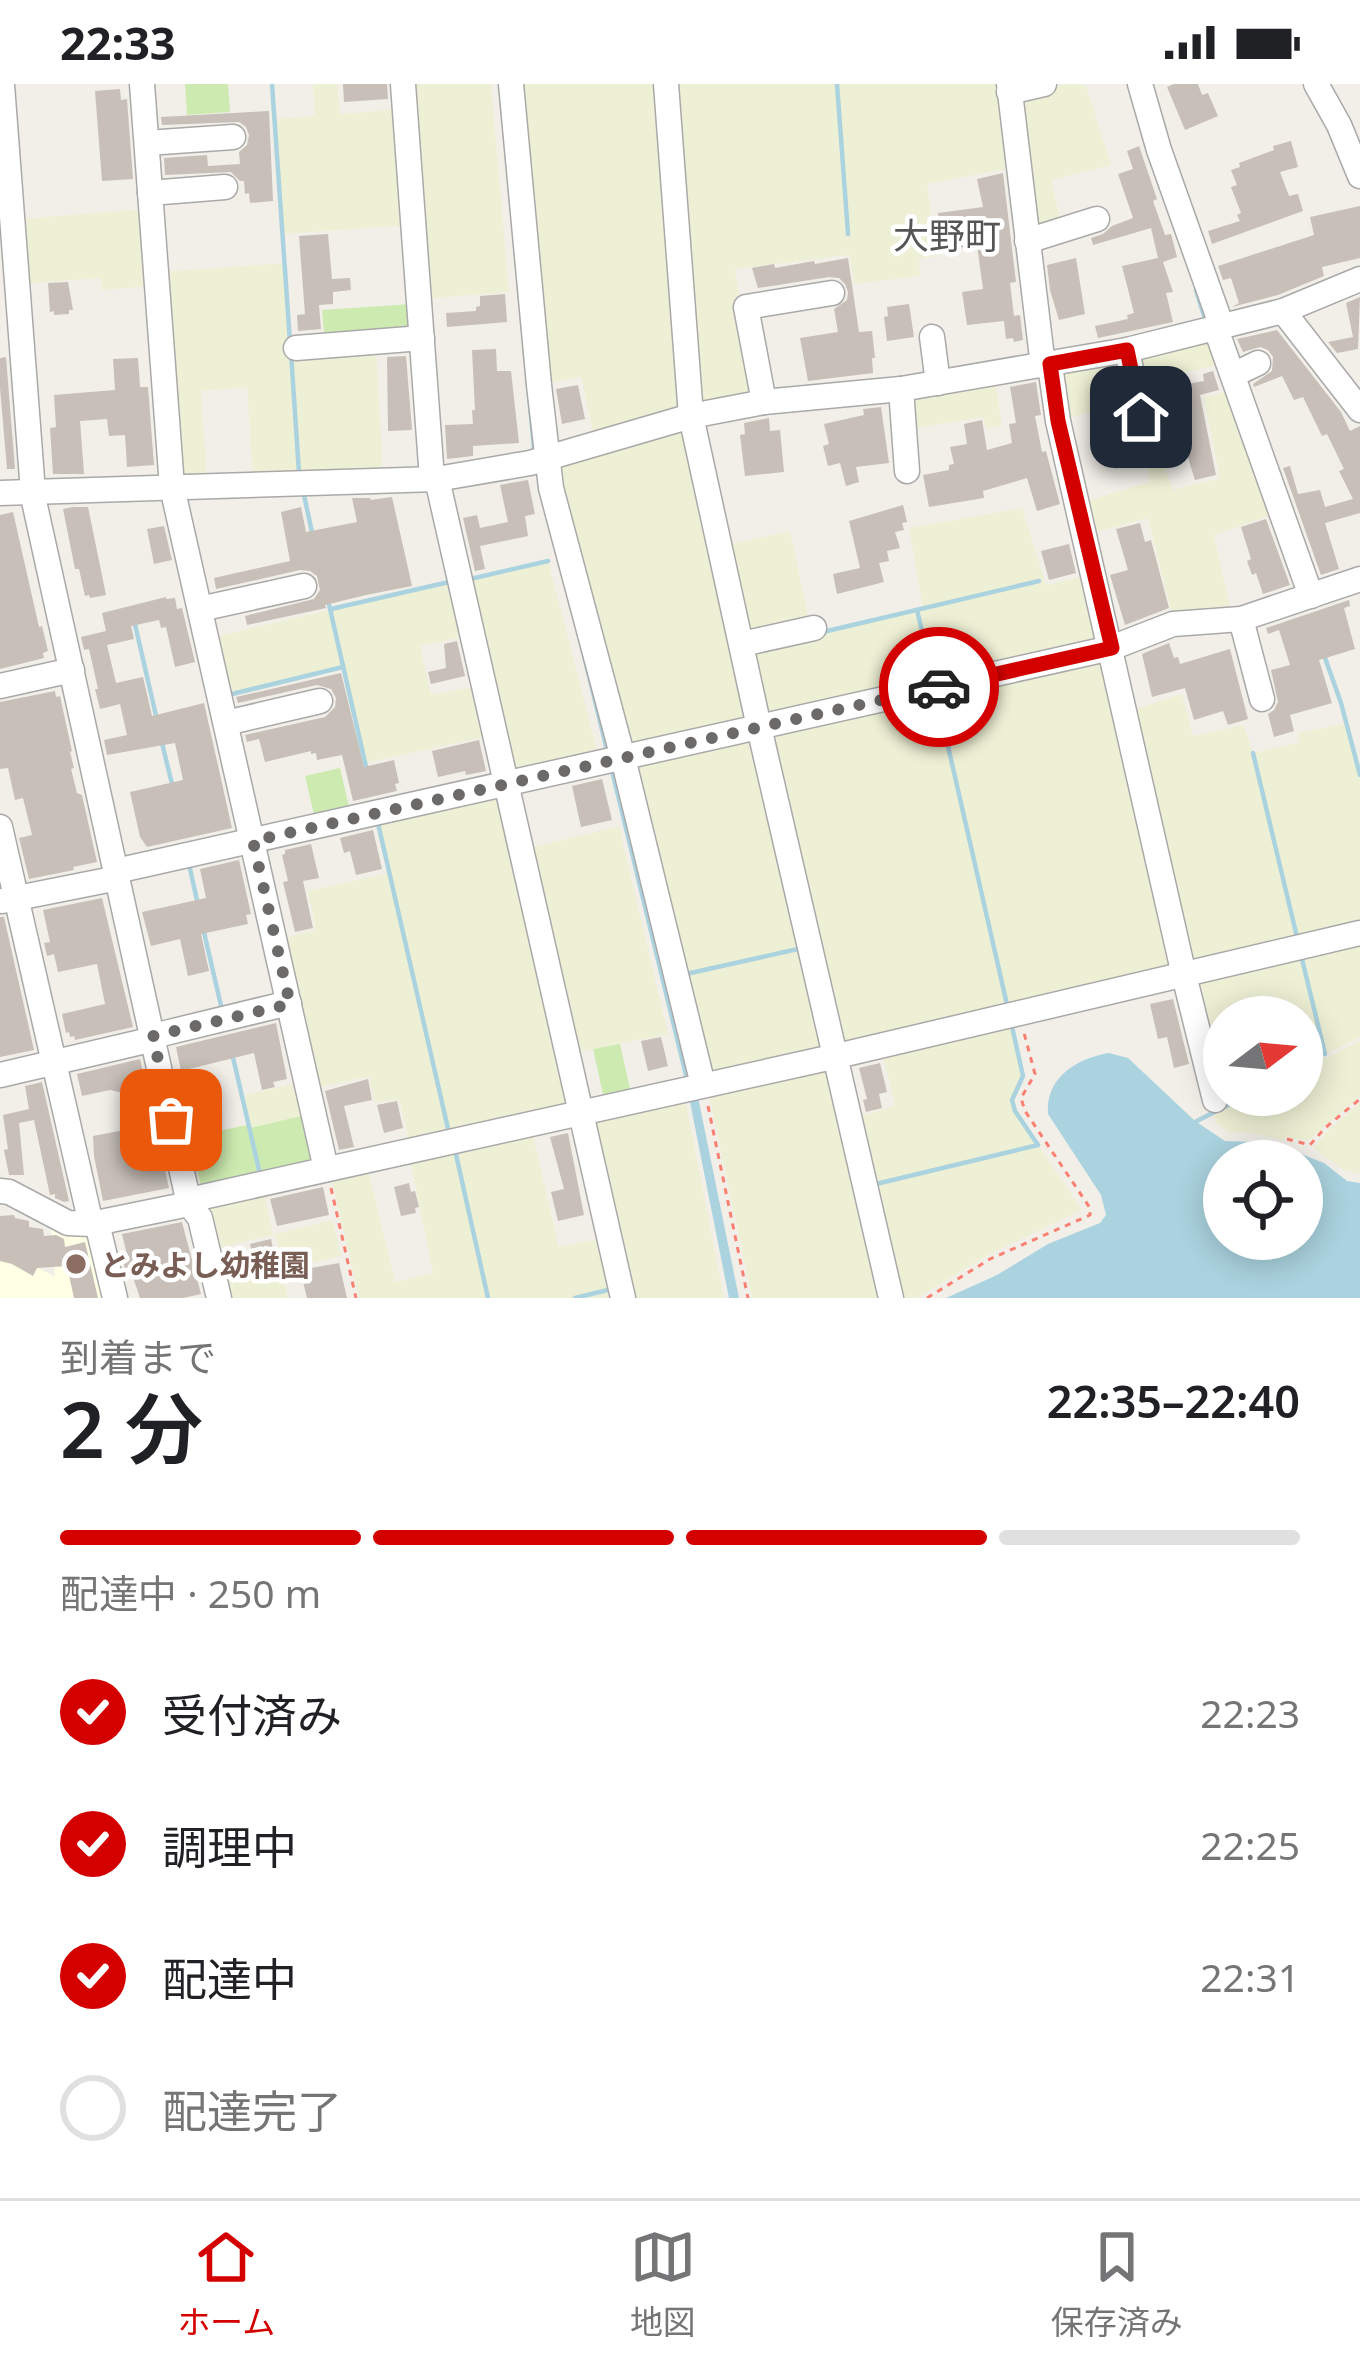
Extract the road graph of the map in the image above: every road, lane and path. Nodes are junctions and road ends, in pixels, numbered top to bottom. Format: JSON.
{"nodes":[{"id":1,"x":4,"y":84,"type":"edge"},
{"id":2,"x":142,"y":84,"type":"edge"},
{"id":3,"x":403,"y":84,"type":"edge"},
{"id":4,"x":511,"y":84,"type":"edge"},
{"id":5,"x":666,"y":84,"type":"edge"},
{"id":6,"x":1044,"y":84,"type":"edge"},
{"id":7,"x":1140,"y":84,"type":"edge"},
{"id":8,"x":1316,"y":84,"type":"edge"},
{"id":9,"x":1009,"y":88,"type":"edge"},
{"id":10,"x":1350,"y":121,"type":"edge"},
{"id":11,"x":233,"y":137,"type":"dead end"},
{"id":12,"x":146,"y":143,"type":"junction"},
{"id":13,"x":1360,"y":176,"type":"edge"},
{"id":14,"x":225,"y":187,"type":"dead end"},
{"id":15,"x":150,"y":193,"type":"junction"},
{"id":16,"x":1097,"y":219,"type":"dead end"},
{"id":17,"x":1028,"y":241,"type":"junction"},
{"id":18,"x":1360,"y":279,"type":"edge"},
{"id":19,"x":832,"y":293,"type":"dead end"},
{"id":20,"x":1282,"y":311,"type":"junction"},
{"id":21,"x":1219,"y":328,"type":"junction"},
{"id":22,"x":932,"y":337,"type":"dead end"},
{"id":23,"x":422,"y":338,"type":"junction"},
{"id":24,"x":296,"y":348,"type":"dead end"},
{"id":25,"x":1127,"y":350,"type":"junction"},
{"id":26,"x":1258,"y":363,"type":"dead end"},
{"id":27,"x":1046,"y":365,"type":"junction"},
{"id":28,"x":1233,"y":375,"type":"junction"},
{"id":29,"x":938,"y":383,"type":"junction"},
{"id":30,"x":901,"y":389,"type":"junction"},
{"id":31,"x":764,"y":402,"type":"junction"},
{"id":32,"x":1358,"y":403,"type":"edge"},
{"id":33,"x":691,"y":416,"type":"junction"},
{"id":34,"x":1148,"y":450,"type":"dead end"},
{"id":35,"x":542,"y":460,"type":"junction"},
{"id":36,"x":907,"y":471,"type":"dead end"},
{"id":37,"x":434,"y":479,"type":"junction"},
{"id":38,"x":172,"y":487,"type":"junction"},
{"id":39,"x":32,"y":492,"type":"junction"},
{"id":40,"x":0,"y":493,"type":"edge"},
{"id":41,"x":1360,"y":579,"type":"edge"},
{"id":42,"x":304,"y":586,"type":"dead end"},
{"id":43,"x":1311,"y":596,"type":"junction"},
{"id":44,"x":200,"y":609,"type":"junction"},
{"id":45,"x":1241,"y":619,"type":"junction"},
{"id":46,"x":814,"y":628,"type":"dead end"},
{"id":47,"x":742,"y":644,"type":"junction"},
{"id":48,"x":1112,"y":648,"type":"junction"},
{"id":49,"x":71,"y":670,"type":"junction"},
{"id":50,"x":0,"y":686,"type":"edge"},
{"id":51,"x":1262,"y":698,"type":"dead end"},
{"id":52,"x":320,"y":701,"type":"dead end"},
{"id":53,"x":226,"y":723,"type":"junction"},
{"id":54,"x":759,"y":727,"type":"junction"},
{"id":55,"x":616,"y":759,"type":"junction"},
{"id":56,"x":506,"y":785,"type":"junction"},
{"id":57,"x":0,"y":827,"type":"edge"},
{"id":58,"x":253,"y":841,"type":"junction"},
{"id":59,"x":117,"y":874,"type":"junction"},
{"id":60,"x":8,"y":900,"type":"edge"},
{"id":61,"x":1360,"y":933,"type":"edge"},
{"id":62,"x":1184,"y":976,"type":"junction"},
{"id":63,"x":290,"y":1004,"type":"junction"},
{"id":64,"x":1019,"y":1014,"type":"junction"},
{"id":65,"x":154,"y":1038,"type":"junction"},
{"id":66,"x":1203,"y":1052,"type":"edge"},
{"id":67,"x":837,"y":1056,"type":"junction"},
{"id":68,"x":54,"y":1063,"type":"junction"},
{"id":69,"x":0,"y":1075,"type":"edge"},
{"id":70,"x":695,"y":1087,"type":"junction"},
{"id":71,"x":1360,"y":1099,"type":"edge"},
{"id":72,"x":582,"y":1111,"type":"junction"},
{"id":73,"x":1287,"y":1139,"type":"dead end"},
{"id":74,"x":326,"y":1169,"type":"junction"},
{"id":75,"x":0,"y":1191,"type":"edge"},
{"id":76,"x":189,"y":1202,"type":"junction"},
{"id":77,"x":94,"y":1223,"type":"junction"},
{"id":78,"x":115,"y":1298,"type":"edge"},
{"id":79,"x":219,"y":1298,"type":"edge"},
{"id":80,"x":356,"y":1298,"type":"edge"},
{"id":81,"x":623,"y":1298,"type":"edge"},
{"id":82,"x":748,"y":1298,"type":"edge"},
{"id":83,"x":891,"y":1298,"type":"edge"},
{"id":84,"x":927,"y":1298,"type":"edge"}],
"edges":[{"from":1,"to":39,"type":"street"},
{"from":2,"to":12,"type":"street"},
{"from":3,"to":23,"type":"street"},
{"from":4,"to":35,"type":"street"},
{"from":5,"to":33,"type":"street"},
{"from":6,"to":9,"type":"street"},
{"from":7,"to":21,"type":"street"},
{"from":8,"to":10,"type":"street"},
{"from":9,"to":17,"type":"street"},
{"from":10,"to":13,"type":"street"},
{"from":11,"to":12,"type":"street"},
{"from":12,"to":15,"type":"street"},
{"from":14,"to":15,"type":"street"},
{"from":15,"to":38,"type":"street"},
{"from":16,"to":17,"type":"street"},
{"from":17,"to":27,"type":"street"},
{"from":18,"to":20,"type":"street"},
{"from":19,"to":31,"type":"street"},
{"from":20,"to":21,"type":"street"},
{"from":20,"to":32,"type":"street"},
{"from":21,"to":25,"type":"street"},
{"from":21,"to":28,"type":"street"},
{"from":22,"to":29,"type":"street"},
{"from":23,"to":24,"type":"street"},
{"from":23,"to":37,"type":"street"},
{"from":25,"to":27,"type":"street"},
{"from":25,"to":34,"type":"street"},
{"from":26,"to":28,"type":"street"},
{"from":27,"to":29,"type":"street"},
{"from":27,"to":48,"type":"street"},
{"from":28,"to":43,"type":"street"},
{"from":29,"to":30,"type":"street"},
{"from":30,"to":31,"type":"street"},
{"from":30,"to":36,"type":"street"},
{"from":31,"to":33,"type":"street"},
{"from":33,"to":35,"type":"street"},
{"from":33,"to":47,"type":"street"},
{"from":35,"to":37,"type":"street"},
{"from":35,"to":55,"type":"street"},
{"from":37,"to":38,"type":"street"},
{"from":37,"to":56,"type":"street"},
{"from":38,"to":39,"type":"street"},
{"from":38,"to":44,"type":"street"},
{"from":39,"to":40,"type":"street"},
{"from":39,"to":49,"type":"street"},
{"from":41,"to":43,"type":"street"},
{"from":42,"to":44,"type":"street"},
{"from":43,"to":45,"type":"street"},
{"from":44,"to":53,"type":"street"},
{"from":45,"to":48,"type":"street"},
{"from":45,"to":51,"type":"street"},
{"from":46,"to":47,"type":"street"},
{"from":47,"to":54,"type":"street"},
{"from":48,"to":54,"type":"street"},
{"from":48,"to":62,"type":"street"},
{"from":49,"to":50,"type":"street"},
{"from":49,"to":59,"type":"street"},
{"from":52,"to":53,"type":"street"},
{"from":53,"to":58,"type":"street"},
{"from":54,"to":55,"type":"street"},
{"from":54,"to":67,"type":"street"},
{"from":55,"to":56,"type":"street"},
{"from":55,"to":70,"type":"street"},
{"from":56,"to":58,"type":"street"},
{"from":56,"to":72,"type":"street"},
{"from":57,"to":60,"type":"street"},
{"from":58,"to":59,"type":"street"},
{"from":58,"to":63,"type":"street"},
{"from":59,"to":60,"type":"street"},
{"from":59,"to":65,"type":"street"},
{"from":60,"to":68,"type":"street"},
{"from":61,"to":62,"type":"street"},
{"from":62,"to":64,"type":"street"},
{"from":62,"to":66,"type":"street"},
{"from":63,"to":65,"type":"street"},
{"from":63,"to":74,"type":"street"},
{"from":64,"to":67,"type":"street"},
{"from":64,"to":84,"type":"path"},
{"from":65,"to":68,"type":"street"},
{"from":65,"to":76,"type":"street"},
{"from":67,"to":70,"type":"street"},
{"from":67,"to":83,"type":"street"},
{"from":68,"to":69,"type":"street"},
{"from":68,"to":77,"type":"street"},
{"from":70,"to":72,"type":"street"},
{"from":70,"to":82,"type":"path"},
{"from":71,"to":73,"type":"path"},
{"from":72,"to":74,"type":"street"},
{"from":72,"to":81,"type":"street"},
{"from":74,"to":76,"type":"street"},
{"from":74,"to":80,"type":"path"},
{"from":75,"to":77,"type":"street"},
{"from":76,"to":77,"type":"street"},
{"from":76,"to":79,"type":"street"},
{"from":77,"to":78,"type":"street"}]}
